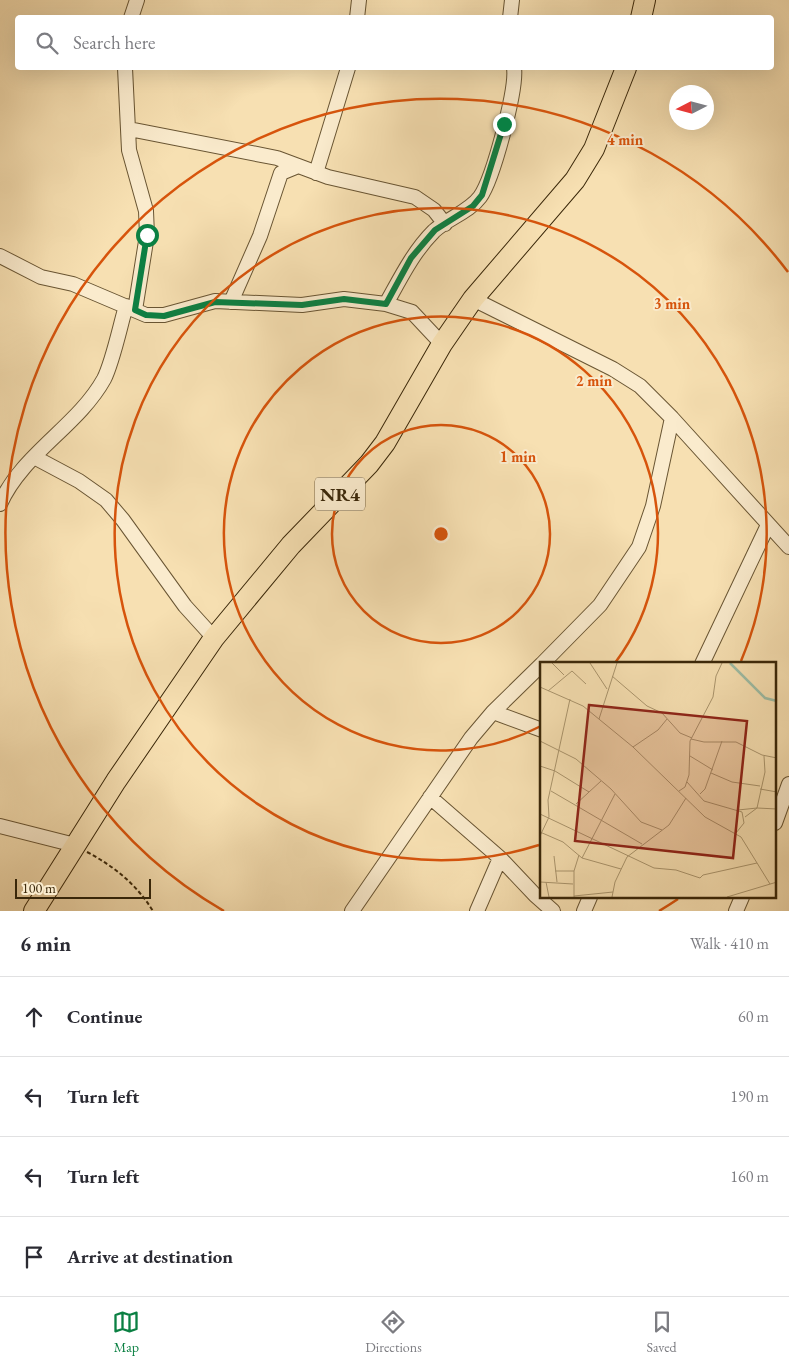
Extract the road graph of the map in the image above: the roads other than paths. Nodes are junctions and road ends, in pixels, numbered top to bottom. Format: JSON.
{"nodes":[{"id":1,"x":137,"y":0,"type":"edge"},
{"id":2,"x":359,"y":0,"type":"edge"},
{"id":3,"x":645,"y":0,"type":"edge"},
{"id":4,"x":512,"y":1,"type":"edge"},
{"id":5,"x":132,"y":15,"type":"edge"},
{"id":6,"x":358,"y":15,"type":"edge"},
{"id":7,"x":510,"y":15,"type":"edge"},
{"id":8,"x":642,"y":15,"type":"edge"},
{"id":9,"x":125,"y":70,"type":"edge"},
{"id":10,"x":347,"y":70,"type":"edge"},
{"id":11,"x":514,"y":70,"type":"edge"},
{"id":12,"x":625,"y":70,"type":"edge"},
{"id":13,"x":129,"y":129,"type":"junction"},
{"id":14,"x":298,"y":166,"type":"junction"},
{"id":15,"x":316,"y":172,"type":"junction"},
{"id":16,"x":445,"y":224,"type":"junction"},
{"id":17,"x":0,"y":256,"type":"edge"},
{"id":18,"x":473,"y":299,"type":"junction"},
{"id":19,"x":231,"y":302,"type":"junction"},
{"id":20,"x":386,"y":304,"type":"junction"},
{"id":21,"x":131,"y":308,"type":"junction"},
{"id":22,"x":442,"y":344,"type":"junction"},
{"id":23,"x":672,"y":418,"type":"junction"},
{"id":24,"x":34,"y":457,"type":"junction"},
{"id":25,"x":0,"y":504,"type":"edge"},
{"id":26,"x":768,"y":525,"type":"junction"},
{"id":27,"x":789,"y":547,"type":"edge"},
{"id":28,"x":214,"y":638,"type":"junction"},
{"id":29,"x":544,"y":662,"type":"edge"},
{"id":30,"x":703,"y":662,"type":"edge"},
{"id":31,"x":540,"y":666,"type":"edge"},
{"id":32,"x":493,"y":712,"type":"junction"},
{"id":33,"x":540,"y":729,"type":"edge"},
{"id":34,"x":789,"y":784,"type":"edge"},
{"id":35,"x":430,"y":797,"type":"junction"},
{"id":36,"x":779,"y":819,"type":"edge"},
{"id":37,"x":0,"y":826,"type":"edge"},
{"id":38,"x":74,"y":845,"type":"junction"},
{"id":39,"x":500,"y":858,"type":"junction"},
{"id":40,"x":590,"y":898,"type":"edge"},
{"id":41,"x":742,"y":898,"type":"edge"},
{"id":42,"x":34,"y":911,"type":"edge"},
{"id":43,"x":352,"y":911,"type":"edge"},
{"id":44,"x":476,"y":911,"type":"edge"},
{"id":45,"x":553,"y":911,"type":"edge"},
{"id":46,"x":584,"y":911,"type":"edge"},
{"id":47,"x":736,"y":911,"type":"edge"}],
"edges":[{"from":1,"to":5,"type":"street"},
{"from":2,"to":6,"type":"street"},
{"from":3,"to":8,"type":"highway"},
{"from":4,"to":7,"type":"street"},
{"from":9,"to":13,"type":"street"},
{"from":10,"to":15,"type":"street"},
{"from":11,"to":16,"type":"street"},
{"from":12,"to":18,"type":"highway","number":"NR4"},
{"from":13,"to":14,"type":"street"},
{"from":13,"to":21,"type":"street"},
{"from":14,"to":15,"type":"street"},
{"from":14,"to":19,"type":"street"},
{"from":15,"to":16,"type":"street"},
{"from":16,"to":20,"type":"street"},
{"from":17,"to":21,"type":"street"},
{"from":18,"to":22,"type":"highway","number":"NR4"},
{"from":18,"to":23,"type":"street"},
{"from":19,"to":20,"type":"street"},
{"from":19,"to":21,"type":"street"},
{"from":20,"to":22,"type":"street"},
{"from":21,"to":24,"type":"street"},
{"from":22,"to":28,"type":"highway","number":"NR4"},
{"from":23,"to":26,"type":"street"},
{"from":23,"to":29,"type":"street"},
{"from":24,"to":25,"type":"street"},
{"from":24,"to":28,"type":"street"},
{"from":26,"to":27,"type":"street"},
{"from":26,"to":30,"type":"street"},
{"from":28,"to":38,"type":"highway","number":"NR4"},
{"from":31,"to":32,"type":"street"},
{"from":32,"to":33,"type":"street"},
{"from":32,"to":35,"type":"street"},
{"from":34,"to":36,"type":"street"},
{"from":35,"to":39,"type":"street"},
{"from":35,"to":43,"type":"street"},
{"from":37,"to":38,"type":"street"},
{"from":38,"to":42,"type":"highway","number":"NR4"},
{"from":39,"to":44,"type":"street"},
{"from":39,"to":45,"type":"street"},
{"from":40,"to":46,"type":"street"},
{"from":41,"to":47,"type":"street"}]}
